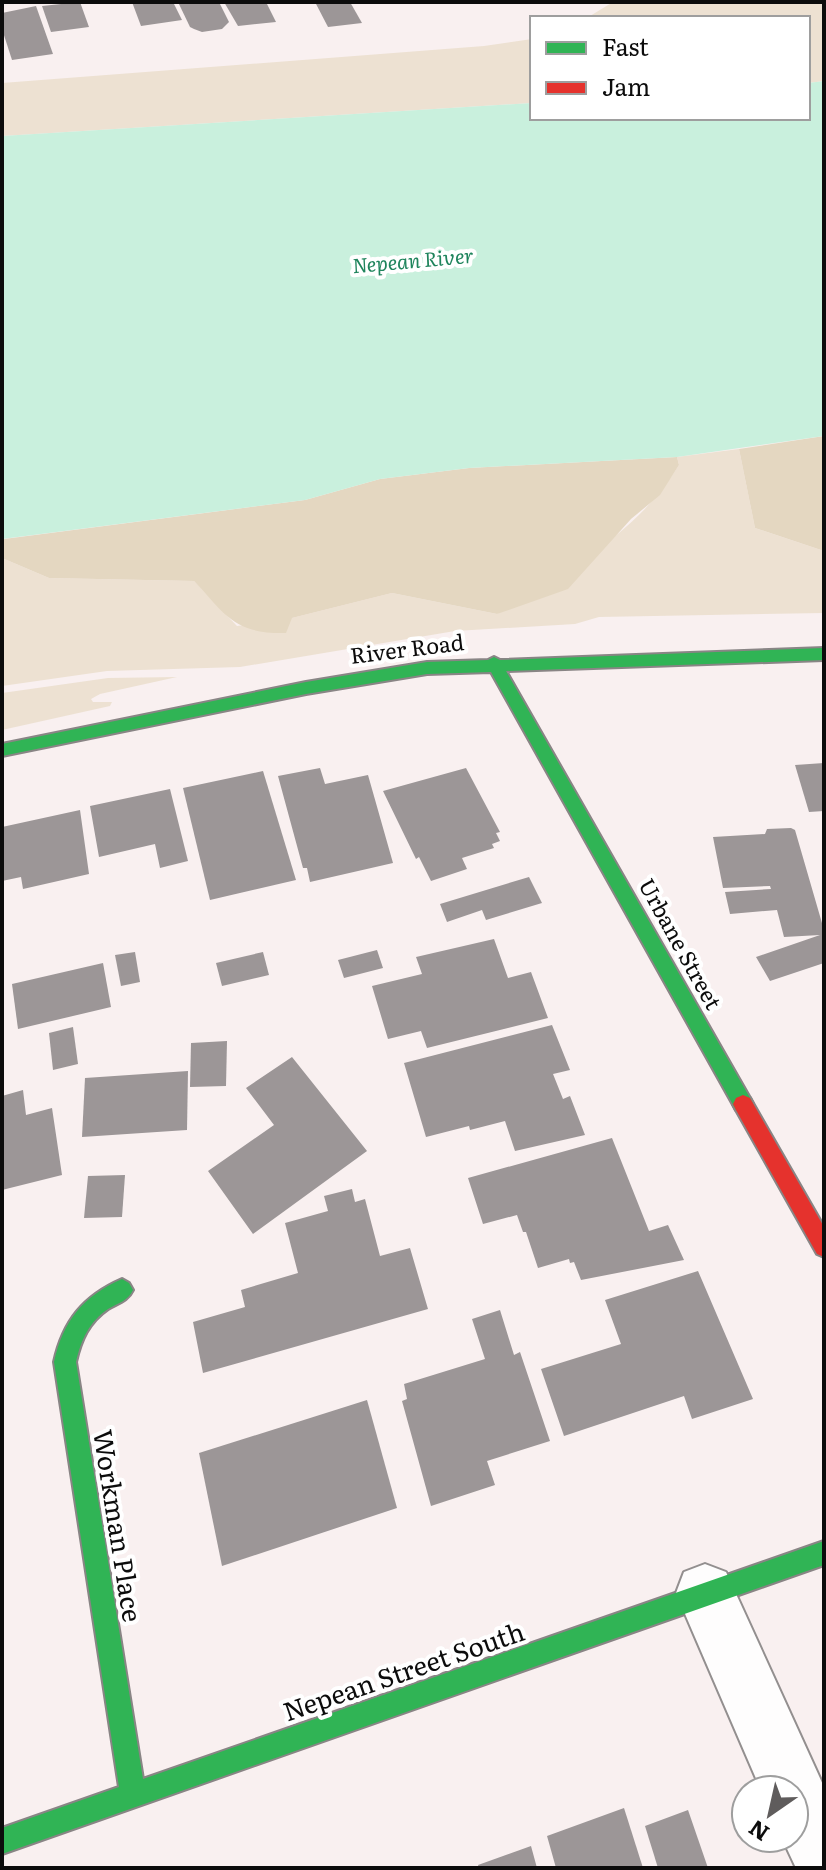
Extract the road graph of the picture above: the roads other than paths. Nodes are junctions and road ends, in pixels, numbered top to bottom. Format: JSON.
{"nodes":[{"id":1,"x":824,"y":654,"type":"edge"},
{"id":2,"x":494,"y":663,"type":"junction"},
{"id":3,"x":2,"y":750,"type":"edge"},
{"id":4,"x":824,"y":1247,"type":"edge"},
{"id":5,"x":122,"y":1290,"type":"dead end"},
{"id":6,"x":824,"y":1553,"type":"edge"},
{"id":7,"x":705,"y":1593,"type":"junction"},
{"id":8,"x":786,"y":1774,"type":"edge"},
{"id":9,"x":133,"y":1796,"type":"junction"},
{"id":10,"x":810,"y":1827,"type":"edge"},
{"id":11,"x":2,"y":1841,"type":"edge"},
{"id":12,"x":824,"y":1859,"type":"edge"}],
"edges":[{"from":1,"to":2,"type":"street","name":"River Road"},
{"from":2,"to":3,"type":"street","name":"River Road"},
{"from":2,"to":4,"type":"street","name":"Urbane Street"},
{"from":5,"to":9,"type":"street","name":"Workman Place"},
{"from":6,"to":7,"type":"street","name":"Nepean Street South"},
{"from":7,"to":8,"type":"street"},
{"from":7,"to":9,"type":"street","name":"Nepean Street South"},
{"from":9,"to":11,"type":"street","name":"Nepean Street South"},
{"from":10,"to":12,"type":"street"}]}
